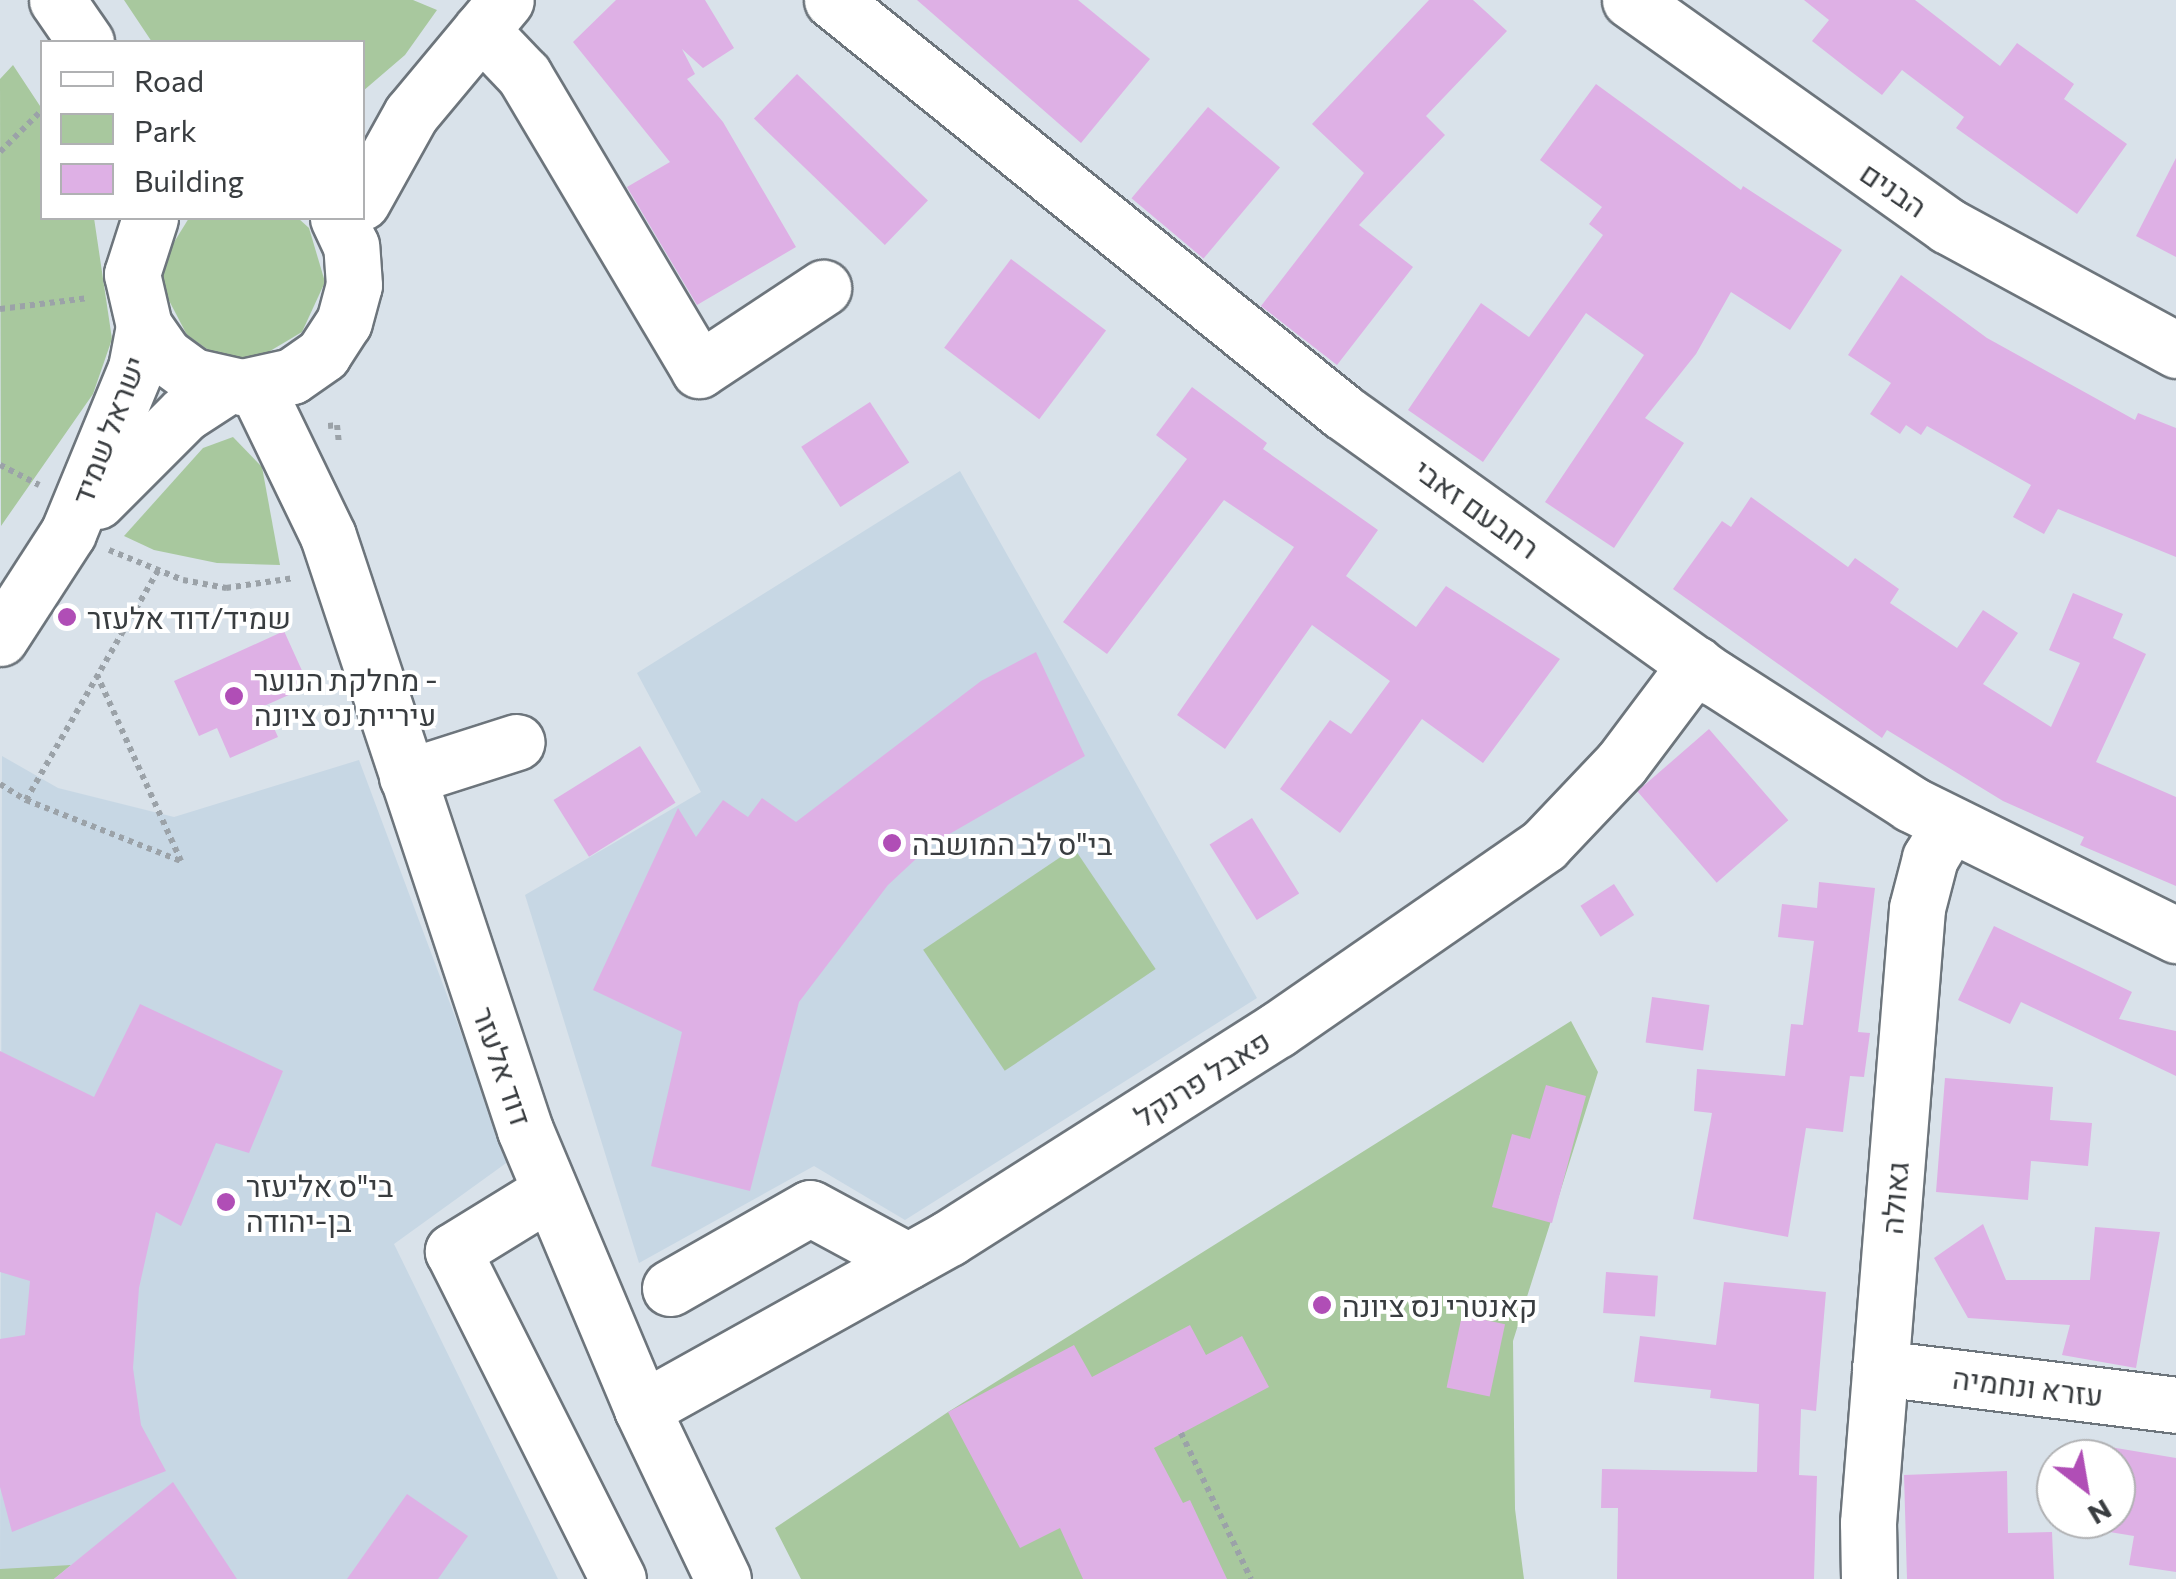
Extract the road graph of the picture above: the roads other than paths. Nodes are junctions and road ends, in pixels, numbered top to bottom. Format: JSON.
{"nodes":[{"id":1,"x":832,"y":0,"type":"edge"},
{"id":2,"x":1630,"y":0,"type":"edge"},
{"id":3,"x":494,"y":15,"type":"edge"},
{"id":4,"x":438,"y":78,"type":"junction"},
{"id":5,"x":365,"y":129,"type":"edge"},
{"id":6,"x":365,"y":194,"type":"edge"},
{"id":7,"x":352,"y":221,"type":"edge"},
{"id":8,"x":140,"y":262,"type":"edge"},
{"id":9,"x":823,"y":288,"type":"dead end"},
{"id":10,"x":2176,"y":350,"type":"edge"},
{"id":11,"x":323,"y":354,"type":"junction"},
{"id":12,"x":241,"y":386,"type":"junction"},
{"id":13,"x":68,"y":533,"type":"junction"},
{"id":14,"x":334,"y":554,"type":"junction"},
{"id":15,"x":0,"y":638,"type":"edge"},
{"id":16,"x":1696,"y":664,"type":"junction"},
{"id":17,"x":517,"y":742,"type":"dead end"},
{"id":18,"x":407,"y":777,"type":"junction"},
{"id":19,"x":1950,"y":824,"type":"junction"},
{"id":20,"x":2176,"y":935,"type":"edge"},
{"id":21,"x":550,"y":1192,"type":"junction"},
{"id":22,"x":908,"y":1261,"type":"junction"},
{"id":23,"x":670,"y":1288,"type":"dead end"},
{"id":24,"x":1880,"y":1368,"type":"junction"},
{"id":25,"x":2176,"y":1405,"type":"edge"},
{"id":26,"x":642,"y":1410,"type":"junction"},
{"id":27,"x":618,"y":1579,"type":"edge"},
{"id":28,"x":723,"y":1579,"type":"edge"},
{"id":29,"x":1870,"y":1579,"type":"edge"}],
"edges":[{"from":1,"to":16,"type":"street","name":"רחבעם זאבי"},
{"from":2,"to":10,"type":"street","name":"הבנים"},
{"from":3,"to":4,"type":"street"},
{"from":3,"to":9,"type":"street"},
{"from":4,"to":5,"type":"street"},
{"from":4,"to":6,"type":"street"},
{"from":7,"to":11,"type":"street","name":"דוד אלעזר"},
{"from":8,"to":12,"type":"street"},
{"from":8,"to":13,"type":"street","name":"ישראל שמיד"},
{"from":11,"to":12,"type":"street","name":"ישראל שמיד"},
{"from":11,"to":14,"type":"street","name":"דוד אלעזר"},
{"from":12,"to":13,"type":"street","name":"ישראל שמיד"},
{"from":12,"to":14,"type":"street","name":"דוד אלעזר"},
{"from":13,"to":15,"type":"street","name":"ישראל שמיד"},
{"from":14,"to":18,"type":"street","name":"דוד אלעזר"},
{"from":16,"to":19,"type":"street","name":"רחבעם זאבי"},
{"from":16,"to":22,"type":"street","name":"פאבל פרנקל"},
{"from":17,"to":18,"type":"street"},
{"from":18,"to":21,"type":"street","name":"דוד אלעזר"},
{"from":19,"to":20,"type":"street","name":"רחבעם זאבי"},
{"from":19,"to":24,"type":"street","name":"גאולה"},
{"from":21,"to":26,"type":"street","name":"דוד אלעזר"},
{"from":21,"to":27,"type":"street"},
{"from":22,"to":23,"type":"street"},
{"from":22,"to":26,"type":"street","name":"פאבל פרנקל"},
{"from":24,"to":25,"type":"street","name":"עזרא ונחמיה"},
{"from":24,"to":29,"type":"street","name":"גאולה"},
{"from":26,"to":28,"type":"street","name":"דוד אלעזר"}]}
